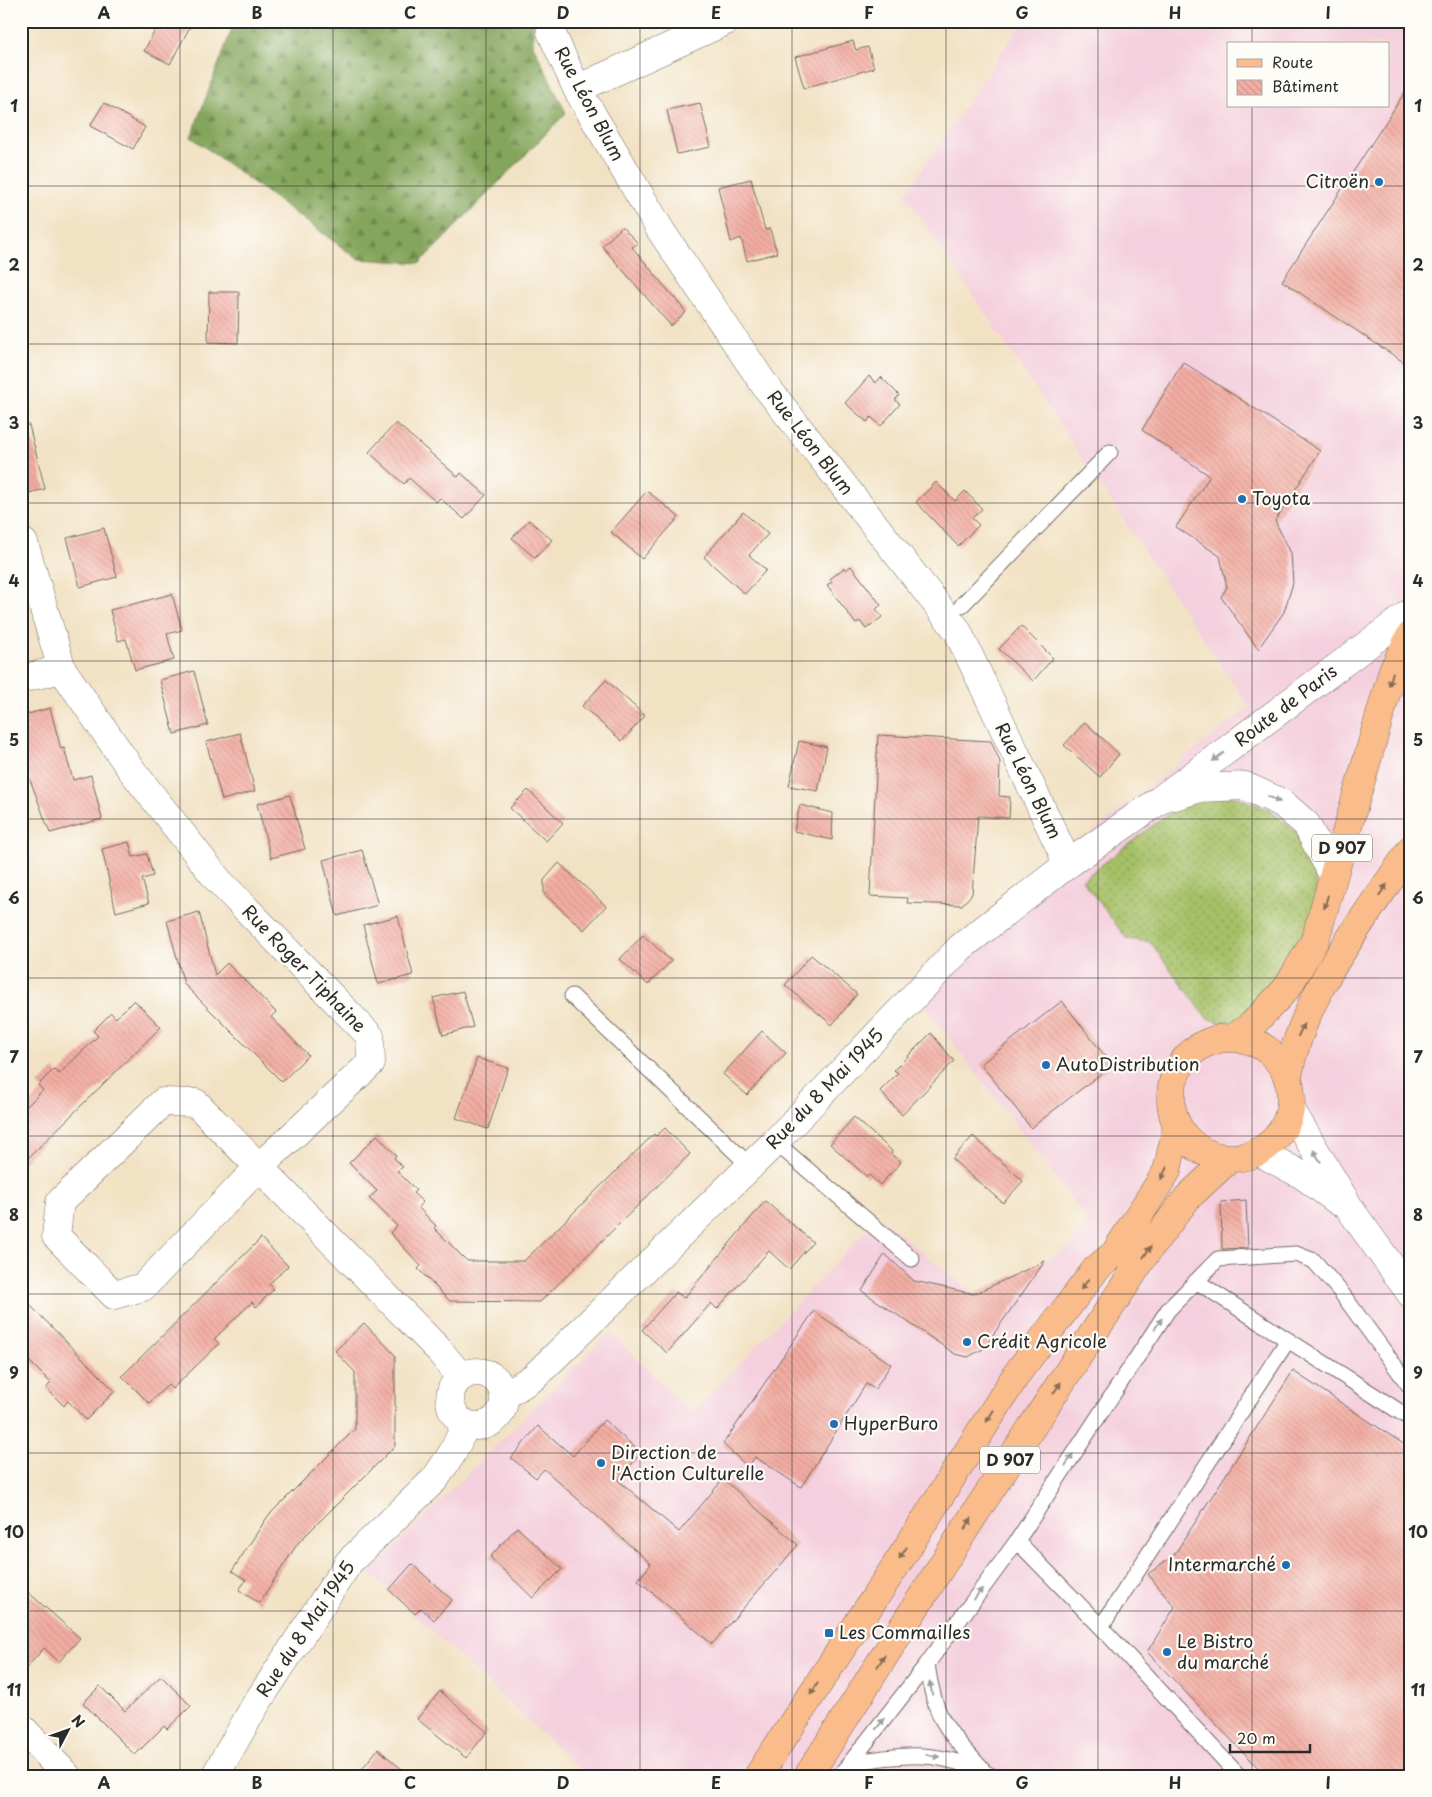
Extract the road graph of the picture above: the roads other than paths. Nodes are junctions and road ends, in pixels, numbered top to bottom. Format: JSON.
{"nodes":[{"id":1,"x":551,"y":21,"type":"edge"},
{"id":2,"x":726,"y":21,"type":"edge"},
{"id":3,"x":577,"y":89,"type":"junction"},
{"id":4,"x":1110,"y":452,"type":"dead end"},
{"id":5,"x":24,"y":543,"type":"dead end"},
{"id":6,"x":962,"y":606,"type":"dead end"},
{"id":7,"x":1411,"y":612,"type":"edge"},
{"id":8,"x":1411,"y":635,"type":"edge"},
{"id":9,"x":62,"y":669,"type":"junction"},
{"id":10,"x":21,"y":679,"type":"edge"},
{"id":11,"x":1160,"y":800,"type":"junction"},
{"id":12,"x":1411,"y":849,"type":"edge"},
{"id":13,"x":1068,"y":864,"type":"junction"},
{"id":14,"x":1333,"y":875,"type":"junction"},
{"id":15,"x":572,"y":996,"type":"dead end"},
{"id":16,"x":1234,"y":1037,"type":"junction"},
{"id":17,"x":1288,"y":1076,"type":"junction"},
{"id":18,"x":1291,"y":1110,"type":"junction"},
{"id":19,"x":1178,"y":1126,"type":"junction"},
{"id":20,"x":775,"y":1142,"type":"junction"},
{"id":21,"x":1258,"y":1152,"type":"junction"},
{"id":22,"x":1230,"y":1158,"type":"junction"},
{"id":23,"x":750,"y":1166,"type":"junction"},
{"id":24,"x":259,"y":1167,"type":"junction"},
{"id":25,"x":1352,"y":1212,"type":"junction"},
{"id":26,"x":912,"y":1259,"type":"dead end"},
{"id":27,"x":1196,"y":1281,"type":"junction"},
{"id":28,"x":1411,"y":1294,"type":"edge"},
{"id":29,"x":1288,"y":1340,"type":"junction"},
{"id":30,"x":461,"y":1377,"type":"junction"},
{"id":31,"x":1411,"y":1388,"type":"edge"},
{"id":32,"x":504,"y":1396,"type":"junction"},
{"id":33,"x":1411,"y":1419,"type":"edge"},
{"id":34,"x":466,"y":1424,"type":"junction"},
{"id":35,"x":1017,"y":1540,"type":"junction"},
{"id":36,"x":1101,"y":1627,"type":"junction"},
{"id":37,"x":927,"y":1664,"type":"junction"},
{"id":38,"x":21,"y":1726,"type":"edge"},
{"id":39,"x":850,"y":1763,"type":"junction"},
{"id":40,"x":986,"y":1774,"type":"edge"},
{"id":41,"x":67,"y":1776,"type":"edge"},
{"id":42,"x":215,"y":1776,"type":"edge"},
{"id":43,"x":758,"y":1776,"type":"edge"},
{"id":44,"x":808,"y":1776,"type":"edge"},
{"id":45,"x":839,"y":1776,"type":"edge"},
{"id":46,"x":1239,"y":1776,"type":"edge"}],
"edges":[{"from":1,"to":3,"type":"street","name":"Rue Léon Blum"},
{"from":2,"to":3,"type":"street"},
{"from":3,"to":13,"type":"street","name":"Rue Léon Blum"},
{"from":4,"to":6,"type":"lane"},
{"from":5,"to":9,"type":"street","name":"Rue Roger Tiphaine"},
{"from":7,"to":11,"type":"street","name":"Route de Paris","one_way":true},
{"from":8,"to":14,"type":"main road","number":"D 907","one_way":true},
{"from":9,"to":10,"type":"street"},
{"from":9,"to":24,"type":"street","name":"Rue Roger Tiphaine"},
{"from":11,"to":13,"type":"street","name":"Rue du 8 Mai 1945"},
{"from":11,"to":14,"type":"street","one_way":true},
{"from":17,"to":12,"type":"main road","number":"D 907","one_way":true},
{"from":13,"to":20,"type":"street","name":"Rue du 8 Mai 1945"},
{"from":14,"to":16,"type":"main road","number":"D 907","one_way":true},
{"from":15,"to":23,"type":"lane"},
{"from":16,"to":17,"type":"main road"},
{"from":16,"to":19,"type":"main road"},
{"from":17,"to":18,"type":"main road"},
{"from":18,"to":21,"type":"main road"},
{"from":25,"to":18,"type":"street","one_way":true},
{"from":19,"to":22,"type":"main road"},
{"from":19,"to":43,"type":"main road","number":"D 907","one_way":true},
{"from":20,"to":23,"type":"street","name":"Rue du 8 Mai 1945"},
{"from":20,"to":26,"type":"lane"},
{"from":21,"to":22,"type":"main road"},
{"from":21,"to":25,"type":"street"},
{"from":44,"to":22,"type":"main road","number":"D 907","one_way":true},
{"from":23,"to":32,"type":"street","name":"Rue du 8 Mai 1945"},
{"from":24,"to":24,"type":"street","name":"Rue Roger Tiphaine"},
{"from":24,"to":30,"type":"street"},
{"from":25,"to":28,"type":"street"},
{"from":27,"to":29,"type":"lane"},
{"from":27,"to":31,"type":"lane"},
{"from":35,"to":27,"type":"lane","one_way":true},
{"from":29,"to":33,"type":"lane"},
{"from":29,"to":36,"type":"lane"},
{"from":30,"to":32,"type":"street"},
{"from":30,"to":34,"type":"street"},
{"from":32,"to":34,"type":"street"},
{"from":34,"to":42,"type":"street","name":"Rue du 8 Mai 1945"},
{"from":35,"to":36,"type":"lane"},
{"from":37,"to":35,"type":"lane","one_way":true},
{"from":36,"to":46,"type":"lane"},
{"from":39,"to":37,"type":"lane","one_way":true},
{"from":40,"to":37,"type":"lane","one_way":true},
{"from":38,"to":41,"type":"street"},
{"from":39,"to":40,"type":"lane","one_way":true},
{"from":39,"to":45,"type":"lane"}]}
